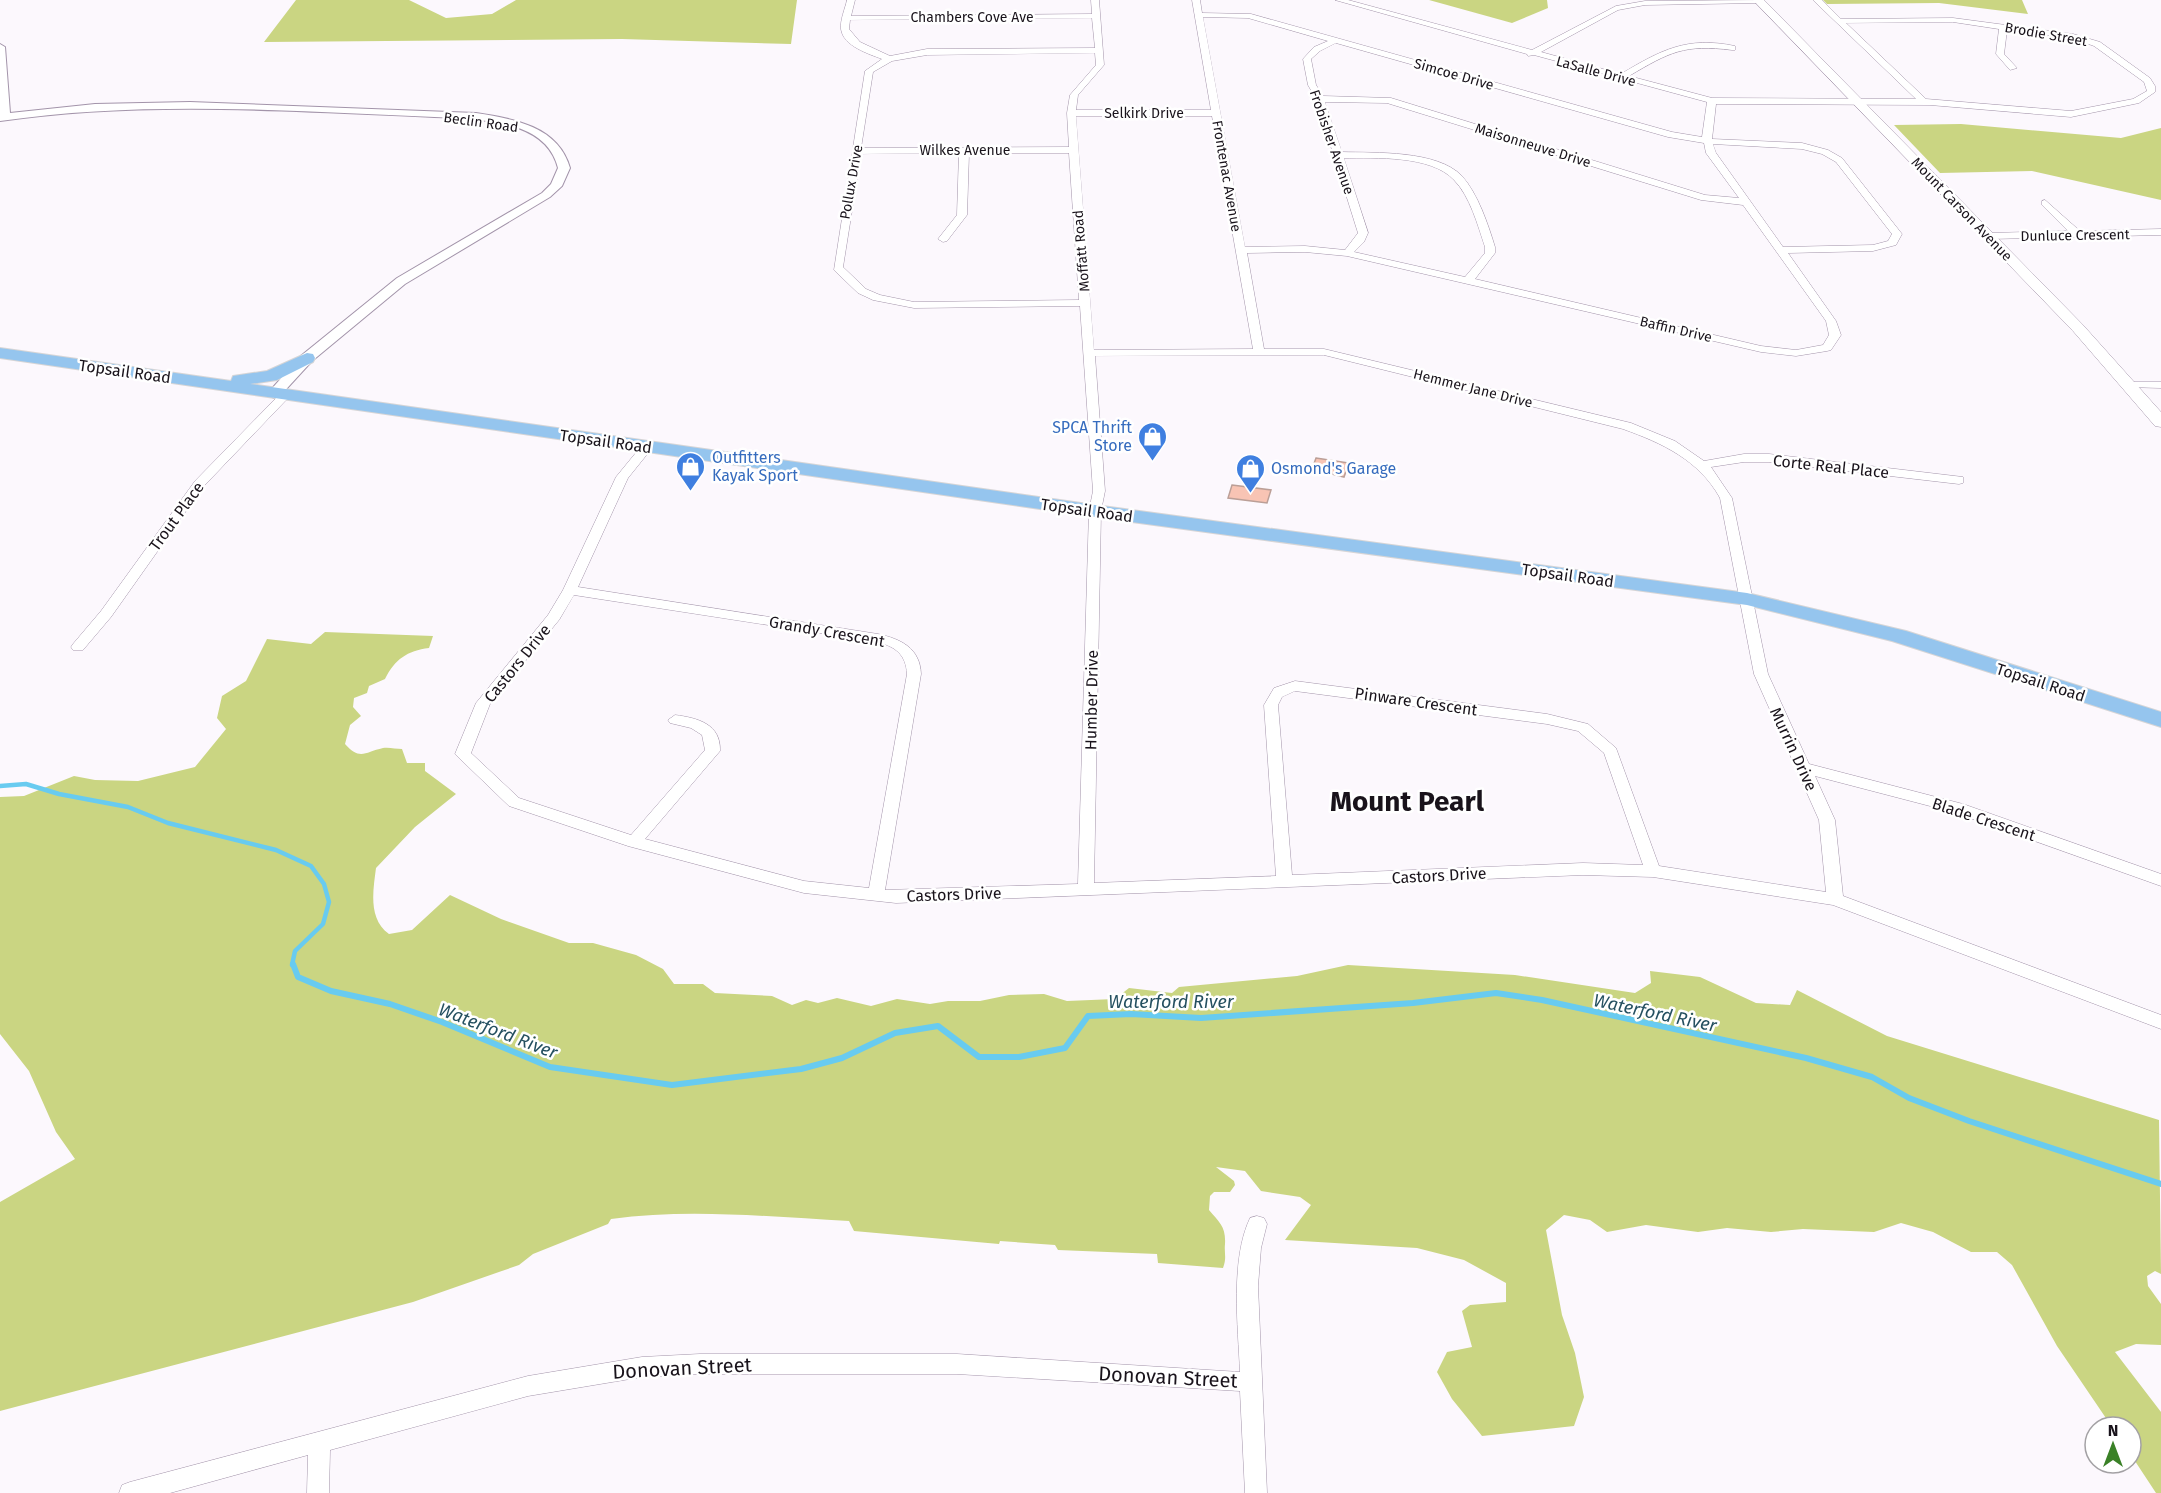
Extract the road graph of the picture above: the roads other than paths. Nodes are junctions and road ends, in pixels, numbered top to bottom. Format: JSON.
{"nodes":[{"id":1,"x":851,"y":0,"type":"edge"},
{"id":2,"x":1095,"y":0,"type":"edge"},
{"id":3,"x":1196,"y":0,"type":"edge"},
{"id":4,"x":1339,"y":0,"type":"edge"},
{"id":5,"x":1817,"y":0,"type":"edge"},
{"id":6,"x":1759,"y":1,"type":"edge"},
{"id":7,"x":1200,"y":15,"type":"junction"},
{"id":8,"x":1096,"y":16,"type":"junction"},
{"id":9,"x":848,"y":18,"type":"junction"},
{"id":10,"x":1839,"y":21,"type":"junction"},
{"id":11,"x":2003,"y":26,"type":"junction"},
{"id":12,"x":1337,"y":40,"type":"junction"},
{"id":13,"x":0,"y":47,"type":"edge"},
{"id":14,"x":1732,"y":48,"type":"dead end"},
{"id":15,"x":1099,"y":50,"type":"junction"},
{"id":16,"x":1531,"y":54,"type":"junction"},
{"id":17,"x":889,"y":59,"type":"junction"},
{"id":18,"x":2013,"y":68,"type":"dead end"},
{"id":19,"x":1620,"y":78,"type":"junction"},
{"id":20,"x":1320,"y":99,"type":"junction"},
{"id":21,"x":1712,"y":101,"type":"junction"},
{"id":22,"x":1924,"y":102,"type":"junction"},
{"id":23,"x":1859,"y":103,"type":"junction"},
{"id":24,"x":1071,"y":113,"type":"junction"},
{"id":25,"x":1216,"y":113,"type":"junction"},
{"id":26,"x":3,"y":118,"type":"edge"},
{"id":27,"x":1707,"y":141,"type":"junction"},
{"id":28,"x":964,"y":150,"type":"junction"},
{"id":29,"x":1072,"y":150,"type":"junction"},
{"id":30,"x":857,"y":151,"type":"junction"},
{"id":31,"x":1338,"y":155,"type":"junction"},
{"id":32,"x":1745,"y":202,"type":"junction"},
{"id":33,"x":2045,"y":203,"type":"dead end"},
{"id":34,"x":2161,"y":232,"type":"edge"},
{"id":35,"x":2078,"y":235,"type":"junction"},
{"id":36,"x":1989,"y":236,"type":"junction"},
{"id":37,"x":943,"y":239,"type":"dead end"},
{"id":38,"x":1241,"y":250,"type":"junction"},
{"id":39,"x":1779,"y":250,"type":"junction"},
{"id":40,"x":1347,"y":254,"type":"junction"},
{"id":41,"x":1467,"y":282,"type":"junction"},
{"id":42,"x":1086,"y":303,"type":"junction"},
{"id":43,"x":1259,"y":351,"type":"junction"},
{"id":44,"x":0,"y":353,"type":"edge"},
{"id":45,"x":1090,"y":353,"type":"junction"},
{"id":46,"x":307,"y":358,"type":"junction"},
{"id":47,"x":199,"y":381,"type":"junction"},
{"id":48,"x":2130,"y":385,"type":"junction"},
{"id":49,"x":2161,"y":385,"type":"edge"},
{"id":50,"x":279,"y":394,"type":"junction"},
{"id":51,"x":2161,"y":422,"type":"edge"},
{"id":52,"x":647,"y":447,"type":"junction"},
{"id":53,"x":1702,"y":465,"type":"junction"},
{"id":54,"x":1959,"y":480,"type":"dead end"},
{"id":55,"x":1095,"y":511,"type":"junction"},
{"id":56,"x":570,"y":590,"type":"junction"},
{"id":57,"x":1747,"y":599,"type":"junction"},
{"id":58,"x":78,"y":647,"type":"dead end"},
{"id":59,"x":675,"y":720,"type":"dead end"},
{"id":60,"x":2157,"y":720,"type":"edge"},
{"id":61,"x":1804,"y":768,"type":"junction"},
{"id":62,"x":634,"y":842,"type":"junction"},
{"id":63,"x":1653,"y":871,"type":"junction"},
{"id":64,"x":2161,"y":880,"type":"edge"},
{"id":65,"x":1285,"y":883,"type":"junction"},
{"id":66,"x":1086,"y":889,"type":"junction"},
{"id":67,"x":876,"y":896,"type":"junction"},
{"id":68,"x":1835,"y":899,"type":"junction"},
{"id":69,"x":2161,"y":1022,"type":"edge"},
{"id":70,"x":1257,"y":1224,"type":"dead end"},
{"id":71,"x":1250,"y":1382,"type":"junction"},
{"id":72,"x":318,"y":1442,"type":"junction"},
{"id":73,"x":130,"y":1493,"type":"edge"},
{"id":74,"x":318,"y":1493,"type":"edge"},
{"id":75,"x":1256,"y":1493,"type":"edge"}],
"edges":[{"from":1,"to":9,"type":"street"},
{"from":2,"to":8,"type":"street","name":"Moffatt Road"},
{"from":3,"to":7,"type":"street","name":"Frontenac Avenue"},
{"from":4,"to":16,"type":"street","name":"LaSalle Drive"},
{"from":5,"to":10,"type":"street"},
{"from":6,"to":16,"type":"street"},
{"from":6,"to":23,"type":"main road","name":"Mount Carson Avenue"},
{"from":7,"to":12,"type":"street","name":"Simcoe Drive"},
{"from":7,"to":25,"type":"street","name":"Frontenac Avenue"},
{"from":8,"to":9,"type":"street","name":"Chambers Cove Ave"},
{"from":8,"to":15,"type":"street","name":"Moffatt Road"},
{"from":9,"to":17,"type":"street"},
{"from":10,"to":11,"type":"street","name":"Brodie Street"},
{"from":10,"to":22,"type":"street"},
{"from":11,"to":18,"type":"street"},
{"from":11,"to":22,"type":"street","name":"Brodie Street"},
{"from":12,"to":20,"type":"street","name":"Frobisher Avenue"},
{"from":12,"to":27,"type":"street","name":"Simcoe Drive"},
{"from":13,"to":26,"type":"street"},
{"from":14,"to":19,"type":"street"},
{"from":15,"to":17,"type":"street"},
{"from":15,"to":24,"type":"street","name":"Moffatt Road"},
{"from":16,"to":19,"type":"street","name":"LaSalle Drive"},
{"from":17,"to":30,"type":"street","name":"Pollux Drive"},
{"from":19,"to":21,"type":"street","name":"LaSalle Drive"},
{"from":20,"to":31,"type":"street","name":"Frobisher Avenue"},
{"from":20,"to":32,"type":"street","name":"Maisonneuve Drive"},
{"from":21,"to":23,"type":"street","name":"LaSalle Drive"},
{"from":21,"to":27,"type":"street"},
{"from":22,"to":23,"type":"street","name":"Brodie Street"},
{"from":23,"to":36,"type":"main road","name":"Mount Carson Avenue"},
{"from":24,"to":25,"type":"street","name":"Selkirk Drive"},
{"from":24,"to":29,"type":"street","name":"Moffatt Road"},
{"from":25,"to":38,"type":"street","name":"Frontenac Avenue"},
{"from":26,"to":46,"type":"street","name":"Beclin Road"},
{"from":27,"to":32,"type":"street","name":"Baffin Drive"},
{"from":27,"to":39,"type":"street","name":"Simcoe Drive"},
{"from":28,"to":29,"type":"street","name":"Wilkes Avenue"},
{"from":28,"to":30,"type":"street","name":"Wilkes Avenue"},
{"from":28,"to":37,"type":"street"},
{"from":29,"to":42,"type":"street","name":"Moffatt Road"},
{"from":30,"to":42,"type":"street","name":"Pollux Drive"},
{"from":31,"to":40,"type":"street","name":"Frobisher Avenue"},
{"from":31,"to":41,"type":"street"},
{"from":32,"to":39,"type":"street","name":"Baffin Drive"},
{"from":33,"to":35,"type":"street"},
{"from":34,"to":35,"type":"street","name":"Dunluce Crescent"},
{"from":35,"to":36,"type":"street","name":"Dunluce Crescent"},
{"from":36,"to":48,"type":"main road","name":"Mount Carson Avenue"},
{"from":38,"to":40,"type":"street","name":"Baffin Drive"},
{"from":38,"to":43,"type":"street","name":"Frontenac Avenue"},
{"from":39,"to":41,"type":"street","name":"Baffin Drive"},
{"from":40,"to":41,"type":"street","name":"Baffin Drive"},
{"from":42,"to":45,"type":"street","name":"Moffatt Road"},
{"from":43,"to":45,"type":"street","name":"Hemmer Jane Drive"},
{"from":43,"to":53,"type":"street","name":"Hemmer Jane Drive"},
{"from":44,"to":47,"type":"main road","name":"Topsail Road"},
{"from":45,"to":55,"type":"street","name":"Moffatt Road"},
{"from":46,"to":47,"type":"main road"},
{"from":46,"to":50,"type":"street","name":"Beclin Road"},
{"from":47,"to":50,"type":"main road","name":"Topsail Road"},
{"from":48,"to":49,"type":"street"},
{"from":48,"to":51,"type":"main road","name":"Mount Carson Avenue"},
{"from":50,"to":52,"type":"main road","name":"Topsail Road"},
{"from":50,"to":58,"type":"street","name":"Trout Place"},
{"from":52,"to":55,"type":"main road","name":"Topsail Road"},
{"from":52,"to":56,"type":"street","name":"Castors Drive"},
{"from":53,"to":54,"type":"street","name":"Corte Real Place"},
{"from":53,"to":57,"type":"street","name":"Hemmer Jane Drive"},
{"from":55,"to":57,"type":"main road","name":"Topsail Road"},
{"from":55,"to":66,"type":"street","name":"Humber Drive"},
{"from":56,"to":62,"type":"street","name":"Castors Drive"},
{"from":56,"to":67,"type":"street","name":"Grandy Crescent"},
{"from":57,"to":60,"type":"main road","name":"Topsail Road"},
{"from":57,"to":61,"type":"street","name":"Murrin Drive"},
{"from":59,"to":62,"type":"street"},
{"from":61,"to":64,"type":"street","name":"Blade Crescent"},
{"from":61,"to":68,"type":"street","name":"Murrin Drive"},
{"from":62,"to":67,"type":"street","name":"Castors Drive"},
{"from":63,"to":65,"type":"street","name":"Castors Drive"},
{"from":63,"to":65,"type":"street","name":"Pinware Crescent"},
{"from":63,"to":68,"type":"street","name":"Castors Drive"},
{"from":65,"to":66,"type":"street","name":"Castors Drive"},
{"from":66,"to":67,"type":"street","name":"Castors Drive"},
{"from":68,"to":69,"type":"street"},
{"from":70,"to":71,"type":"street"},
{"from":71,"to":72,"type":"street","name":"Donovan Street"},
{"from":71,"to":75,"type":"street"},
{"from":72,"to":73,"type":"street","name":"Donovan Street"},
{"from":72,"to":74,"type":"street"}]}
